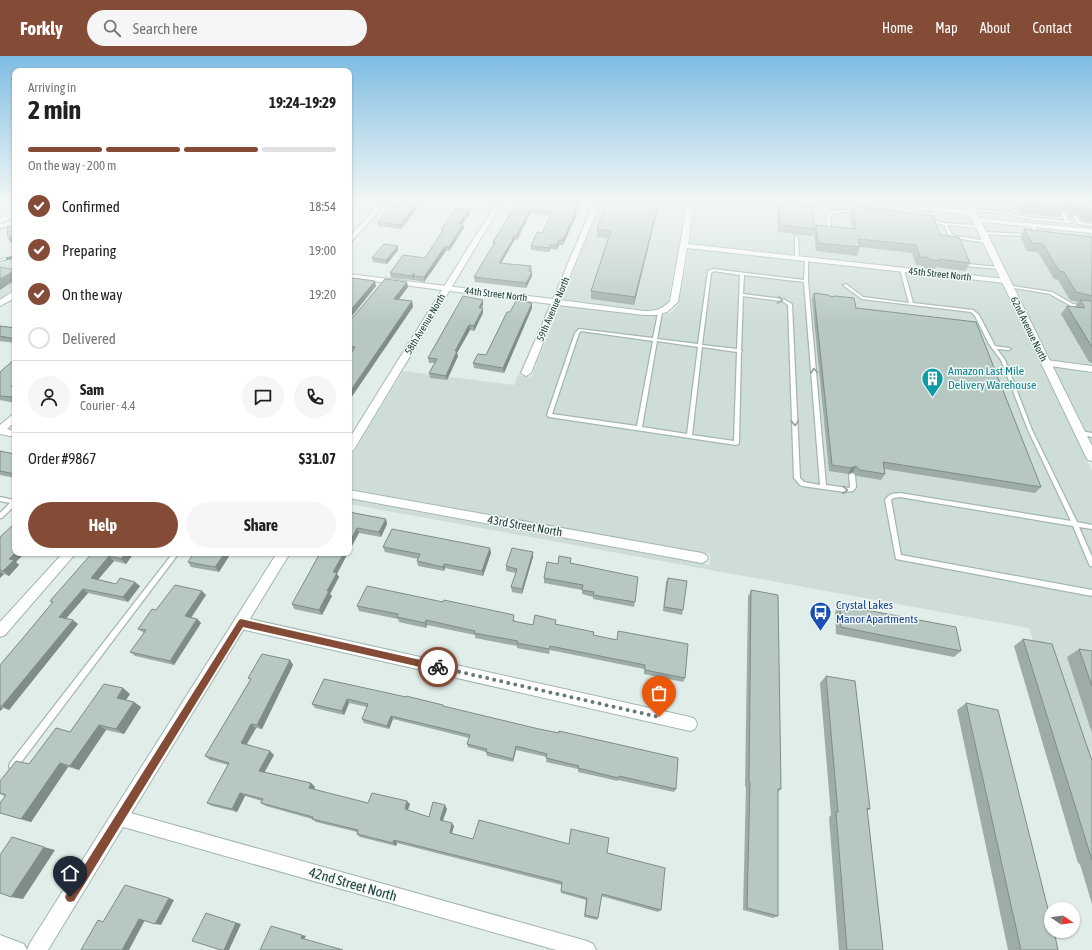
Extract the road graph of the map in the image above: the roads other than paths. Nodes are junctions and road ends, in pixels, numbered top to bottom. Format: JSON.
{"nodes":[{"id":1,"x":475,"y":242,"type":"edge"},
{"id":2,"x":581,"y":242,"type":"edge"},
{"id":3,"x":685,"y":242,"type":"edge"},
{"id":4,"x":796,"y":242,"type":"edge"},
{"id":5,"x":987,"y":242,"type":"edge"},
{"id":6,"x":684,"y":246,"type":"junction"},
{"id":7,"x":797,"y":258,"type":"junction"},
{"id":8,"x":806,"y":259,"type":"junction"},
{"id":9,"x":967,"y":265,"type":"edge"},
{"id":10,"x":999,"y":268,"type":"junction"},
{"id":11,"x":902,"y":270,"type":"junction"},
{"id":12,"x":742,"y":274,"type":"junction"},
{"id":13,"x":352,"y":277,"type":"edge"},
{"id":14,"x":806,"y":281,"type":"junction"},
{"id":15,"x":1007,"y":283,"type":"junction"},
{"id":16,"x":845,"y":285,"type":"dead end"},
{"id":17,"x":447,"y":287,"type":"junction"},
{"id":18,"x":808,"y":294,"type":"junction"},
{"id":19,"x":742,"y":295,"type":"junction"},
{"id":20,"x":814,"y":295,"type":"edge"},
{"id":21,"x":12,"y":296,"type":"edge"},
{"id":22,"x":1,"y":302,"type":"edge"},
{"id":23,"x":556,"y":302,"type":"junction"},
{"id":24,"x":911,"y":304,"type":"junction"},
{"id":25,"x":1092,"y":308,"type":"edge"},
{"id":26,"x":660,"y":313,"type":"junction"},
{"id":27,"x":655,"y":340,"type":"junction"},
{"id":28,"x":700,"y":346,"type":"junction"},
{"id":29,"x":993,"y":347,"type":"junction"},
{"id":30,"x":1009,"y":349,"type":"dead end"},
{"id":31,"x":740,"y":351,"type":"junction"},
{"id":32,"x":1046,"y":363,"type":"junction"},
{"id":33,"x":1092,"y":369,"type":"edge"},
{"id":34,"x":526,"y":373,"type":"dead end"},
{"id":35,"x":12,"y":420,"type":"edge"},
{"id":36,"x":639,"y":428,"type":"junction"},
{"id":37,"x":0,"y":431,"type":"edge"},
{"id":38,"x":12,"y":433,"type":"edge"},
{"id":39,"x":1080,"y":433,"type":"junction"},
{"id":40,"x":1092,"y":435,"type":"edge"},
{"id":41,"x":689,"y":436,"type":"junction"},
{"id":42,"x":352,"y":443,"type":"edge"},
{"id":43,"x":1092,"y":456,"type":"edge"},
{"id":44,"x":852,"y":475,"type":"edge"},
{"id":45,"x":823,"y":487,"type":"junction"},
{"id":46,"x":352,"y":495,"type":"edge"},
{"id":47,"x":0,"y":499,"type":"edge"},
{"id":48,"x":12,"y":501,"type":"edge"},
{"id":49,"x":12,"y":505,"type":"edge"},
{"id":50,"x":0,"y":516,"type":"edge"},
{"id":51,"x":1075,"y":524,"type":"junction"},
{"id":52,"x":1092,"y":527,"type":"edge"},
{"id":53,"x":67,"y":556,"type":"edge"},
{"id":54,"x":174,"y":556,"type":"edge"},
{"id":55,"x":282,"y":556,"type":"edge"},
{"id":56,"x":702,"y":558,"type":"dead end"},
{"id":57,"x":1092,"y":564,"type":"edge"},
{"id":58,"x":1092,"y":593,"type":"edge"},
{"id":59,"x":241,"y":623,"type":"junction"},
{"id":60,"x":0,"y":631,"type":"edge"},
{"id":61,"x":690,"y":724,"type":"dead end"},
{"id":62,"x":10,"y":772,"type":"edge"},
{"id":63,"x":120,"y":818,"type":"junction"},
{"id":64,"x":0,"y":944,"type":"edge"},
{"id":65,"x":18,"y":950,"type":"edge"},
{"id":66,"x":37,"y":950,"type":"edge"},
{"id":67,"x":587,"y":950,"type":"edge"}],
"edges":[{"from":1,"to":17,"type":"street","name":"58th Avenue North"},
{"from":2,"to":23,"type":"street","name":"59th Avenue North"},
{"from":3,"to":6,"type":"street"},
{"from":4,"to":7,"type":"lane"},
{"from":5,"to":10,"type":"street","name":"62nd Avenue North"},
{"from":6,"to":7,"type":"street","name":"45th Street North"},
{"from":6,"to":26,"type":"street"},
{"from":7,"to":8,"type":"street","name":"45th Street North"},
{"from":8,"to":11,"type":"street","name":"45th Street North"},
{"from":8,"to":14,"type":"lane"},
{"from":9,"to":10,"type":"lane"},
{"from":10,"to":15,"type":"street","name":"62nd Avenue North"},
{"from":11,"to":15,"type":"street","name":"45th Street North"},
{"from":11,"to":24,"type":"lane"},
{"from":12,"to":14,"type":"lane"},
{"from":12,"to":19,"type":"lane"},
{"from":12,"to":28,"type":"lane"},
{"from":13,"to":17,"type":"street","name":"44th Street North"},
{"from":14,"to":18,"type":"lane"},
{"from":15,"to":25,"type":"lane"},
{"from":15,"to":32,"type":"street","name":"62nd Avenue North"},
{"from":16,"to":24,"type":"lane"},
{"from":17,"to":23,"type":"street","name":"44th Street North"},
{"from":17,"to":42,"type":"street","name":"58th Avenue North"},
{"from":18,"to":20,"type":"lane"},
{"from":45,"to":18,"type":"lane","one_way":true},
{"from":19,"to":31,"type":"lane"},
{"from":19,"to":45,"type":"lane","one_way":true},
{"from":21,"to":22,"type":"street"},
{"from":23,"to":26,"type":"street","name":"44th Street North"},
{"from":23,"to":34,"type":"street","name":"59th Avenue North"},
{"from":24,"to":29,"type":"lane"},
{"from":26,"to":27,"type":"lane"},
{"from":27,"to":28,"type":"lane"},
{"from":27,"to":36,"type":"lane"},
{"from":27,"to":36,"type":"lane"},
{"from":28,"to":31,"type":"lane"},
{"from":28,"to":41,"type":"lane"},
{"from":29,"to":30,"type":"lane"},
{"from":29,"to":51,"type":"lane"},
{"from":31,"to":41,"type":"lane"},
{"from":32,"to":33,"type":"street"},
{"from":32,"to":39,"type":"street","name":"62nd Avenue North"},
{"from":35,"to":37,"type":"street"},
{"from":36,"to":41,"type":"lane"},
{"from":37,"to":38,"type":"street"},
{"from":39,"to":40,"type":"lane"},
{"from":39,"to":43,"type":"street","name":"62nd Avenue North"},
{"from":45,"to":44,"type":"lane","one_way":true},
{"from":46,"to":56,"type":"street","name":"43rd Street North"},
{"from":47,"to":48,"type":"lane"},
{"from":49,"to":50,"type":"lane"},
{"from":51,"to":52,"type":"lane"},
{"from":51,"to":57,"type":"lane"},
{"from":51,"to":58,"type":"lane"},
{"from":53,"to":60,"type":"street"},
{"from":54,"to":62,"type":"lane"},
{"from":55,"to":59,"type":"street"},
{"from":59,"to":61,"type":"street"},
{"from":59,"to":63,"type":"street"},
{"from":63,"to":66,"type":"street"},
{"from":63,"to":67,"type":"street","name":"42nd Street North"},
{"from":64,"to":65,"type":"street"}]}
